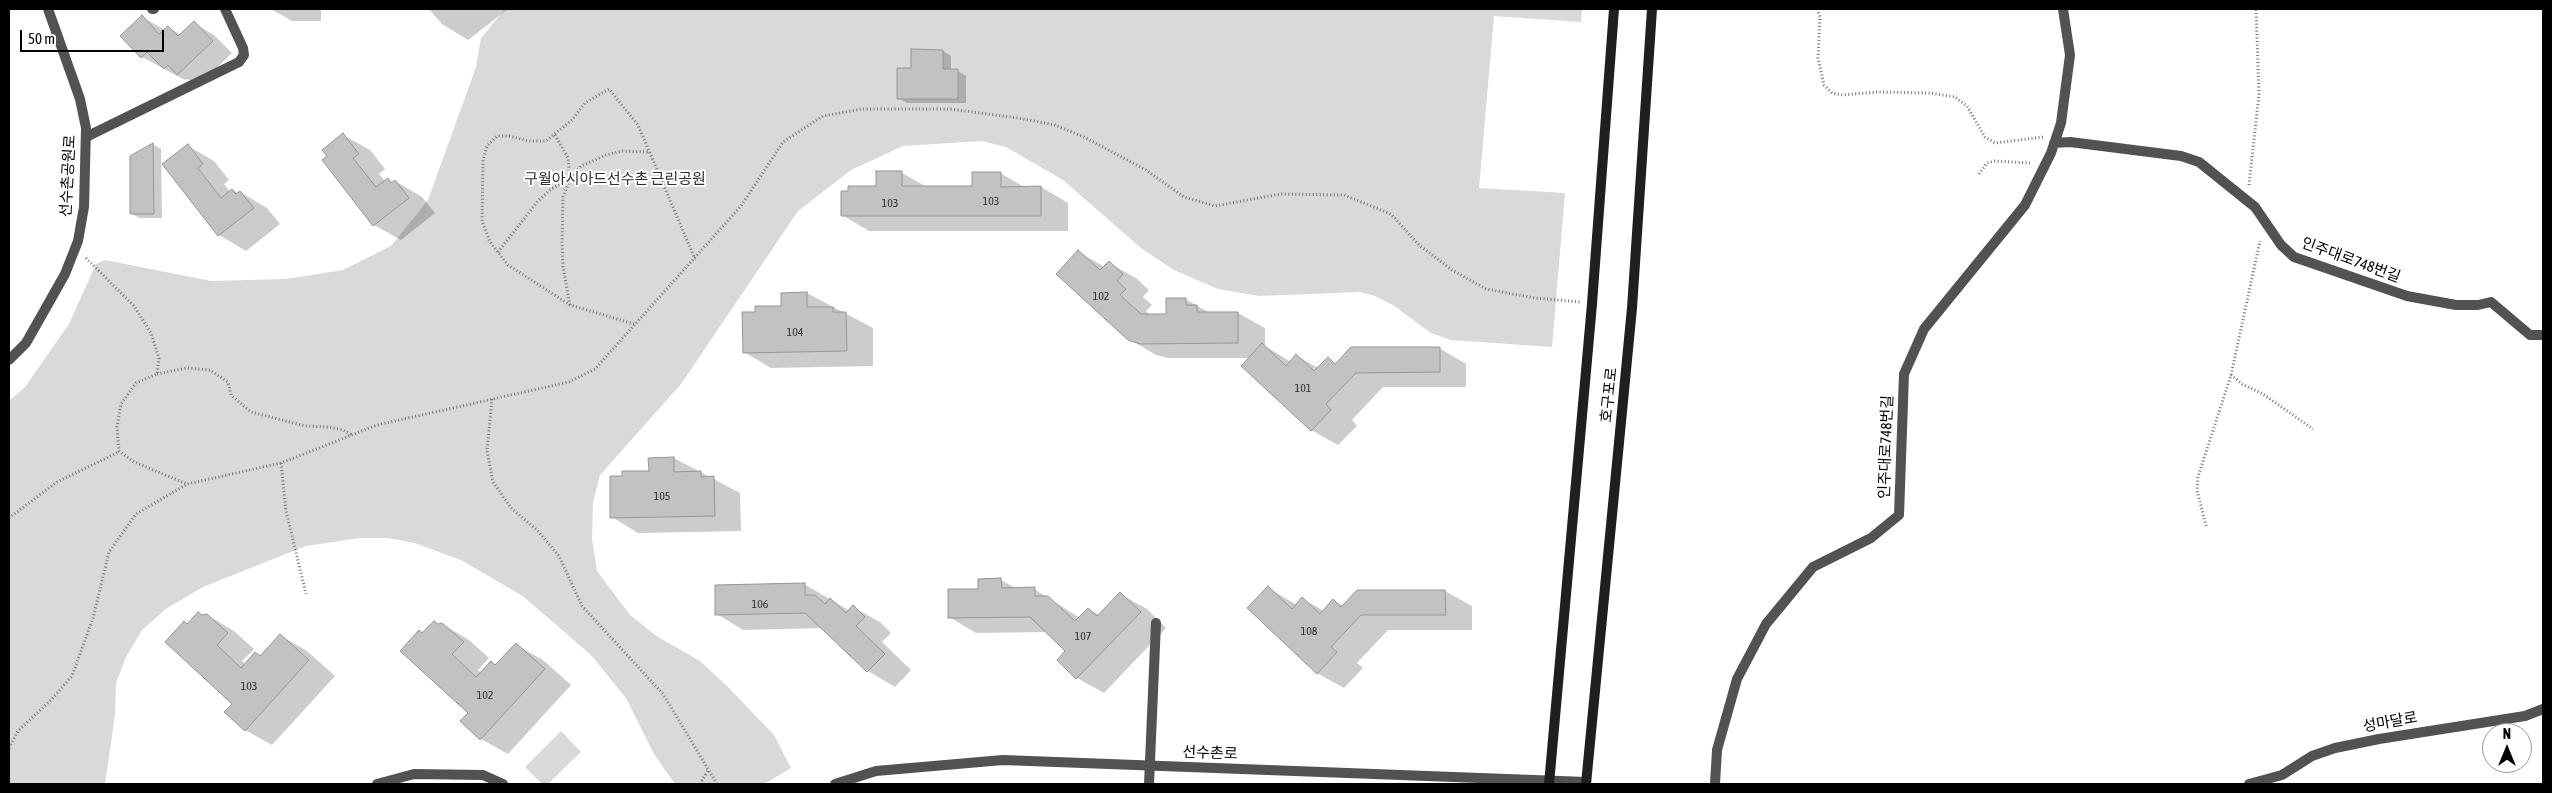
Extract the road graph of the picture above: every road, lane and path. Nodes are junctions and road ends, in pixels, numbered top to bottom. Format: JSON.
{"nodes":[{"id":1,"x":48,"y":9,"type":"edge"},
{"id":2,"x":225,"y":9,"type":"edge"},
{"id":3,"x":1614,"y":9,"type":"edge"},
{"id":4,"x":1652,"y":9,"type":"edge"},
{"id":5,"x":1817,"y":9,"type":"edge"},
{"id":6,"x":2063,"y":9,"type":"edge"},
{"id":7,"x":2256,"y":9,"type":"edge"},
{"id":8,"x":555,"y":135,"type":"junction"},
{"id":9,"x":86,"y":137,"type":"junction"},
{"id":10,"x":2054,"y":143,"type":"junction"},
{"id":11,"x":650,"y":152,"type":"junction"},
{"id":12,"x":2046,"y":163,"type":"junction"},
{"id":13,"x":1979,"y":174,"type":"dead end"},
{"id":14,"x":570,"y":179,"type":"junction"},
{"id":15,"x":2247,"y":201,"type":"junction"},
{"id":16,"x":2264,"y":221,"type":"junction"},
{"id":17,"x":75,"y":247,"type":"junction"},
{"id":18,"x":498,"y":252,"type":"junction"},
{"id":19,"x":695,"y":259,"type":"junction"},
{"id":20,"x":570,"y":304,"type":"junction"},
{"id":21,"x":1592,"y":304,"type":"junction"},
{"id":22,"x":634,"y":324,"type":"junction"},
{"id":23,"x":2543,"y":335,"type":"edge"},
{"id":24,"x":9,"y":360,"type":"edge"},
{"id":25,"x":157,"y":374,"type":"junction"},
{"id":26,"x":2231,"y":375,"type":"junction"},
{"id":27,"x":492,"y":399,"type":"junction"},
{"id":28,"x":2313,"y":428,"type":"dead end"},
{"id":29,"x":352,"y":435,"type":"junction"},
{"id":30,"x":119,"y":452,"type":"junction"},
{"id":31,"x":281,"y":463,"type":"junction"},
{"id":32,"x":187,"y":484,"type":"junction"},
{"id":33,"x":9,"y":518,"type":"edge"},
{"id":34,"x":2206,"y":526,"type":"dead end"},
{"id":35,"x":306,"y":594,"type":"dead end"},
{"id":36,"x":1156,"y":623,"type":"dead end"},
{"id":37,"x":2543,"y":708,"type":"edge"},
{"id":38,"x":9,"y":748,"type":"edge"},
{"id":39,"x":1150,"y":765,"type":"junction"},
{"id":40,"x":708,"y":770,"type":"junction"},
{"id":41,"x":456,"y":779,"type":"edge"},
{"id":42,"x":1549,"y":782,"type":"edge"},
{"id":43,"x":1586,"y":783,"type":"edge"},
{"id":44,"x":377,"y":784,"type":"edge"},
{"id":45,"x":503,"y":784,"type":"edge"},
{"id":46,"x":700,"y":784,"type":"edge"},
{"id":47,"x":717,"y":784,"type":"edge"},
{"id":48,"x":835,"y":784,"type":"edge"},
{"id":49,"x":1149,"y":784,"type":"edge"},
{"id":50,"x":1715,"y":784,"type":"edge"},
{"id":51,"x":2249,"y":784,"type":"edge"}],
"edges":[{"from":1,"to":9,"type":"street","name":"선수촌공원로"},
{"from":2,"to":9,"type":"street"},
{"from":3,"to":21,"type":"main road","name":"호구포로"},
{"from":4,"to":43,"type":"main road","name":"호구포로"},
{"from":5,"to":10,"type":"path"},
{"from":6,"to":10,"type":"street","name":"인주대로748번길"},
{"from":7,"to":15,"type":"path"},
{"from":8,"to":11,"type":"path"},
{"from":8,"to":14,"type":"path"},
{"from":8,"to":18,"type":"path"},
{"from":9,"to":17,"type":"street","name":"선수촌공원로"},
{"from":10,"to":12,"type":"street","name":"인주대로748번길"},
{"from":10,"to":15,"type":"street","name":"인주대로748번길"},
{"from":11,"to":14,"type":"path"},
{"from":11,"to":19,"type":"path"},
{"from":12,"to":13,"type":"path"},
{"from":12,"to":50,"type":"street","name":"인주대로748번길"},
{"from":14,"to":18,"type":"path"},
{"from":14,"to":20,"type":"path"},
{"from":15,"to":16,"type":"street","name":"인주대로748번길"},
{"from":16,"to":23,"type":"street","name":"인주대로748번길"},
{"from":16,"to":26,"type":"path"},
{"from":17,"to":24,"type":"street","name":"선수촌공원로"},
{"from":17,"to":25,"type":"path"},
{"from":18,"to":20,"type":"path"},
{"from":19,"to":21,"type":"path"},
{"from":19,"to":22,"type":"path"},
{"from":20,"to":22,"type":"path"},
{"from":21,"to":42,"type":"main road","name":"호구포로"},
{"from":22,"to":27,"type":"path"},
{"from":25,"to":29,"type":"path"},
{"from":25,"to":30,"type":"path"},
{"from":26,"to":28,"type":"path"},
{"from":26,"to":34,"type":"path"},
{"from":27,"to":29,"type":"path"},
{"from":27,"to":40,"type":"path"},
{"from":29,"to":31,"type":"path"},
{"from":30,"to":32,"type":"path"},
{"from":30,"to":33,"type":"path"},
{"from":31,"to":32,"type":"path"},
{"from":31,"to":35,"type":"path"},
{"from":32,"to":38,"type":"path"},
{"from":36,"to":39,"type":"street"},
{"from":37,"to":51,"type":"street","name":"성마달로"},
{"from":39,"to":42,"type":"street","name":"선수촌로"},
{"from":39,"to":48,"type":"street","name":"선수촌로"},
{"from":39,"to":49,"type":"street"},
{"from":40,"to":46,"type":"path"},
{"from":40,"to":47,"type":"path"},
{"from":41,"to":44,"type":"street"},
{"from":41,"to":45,"type":"street"},
{"from":42,"to":43,"type":"street","name":"선수촌로"}]}
